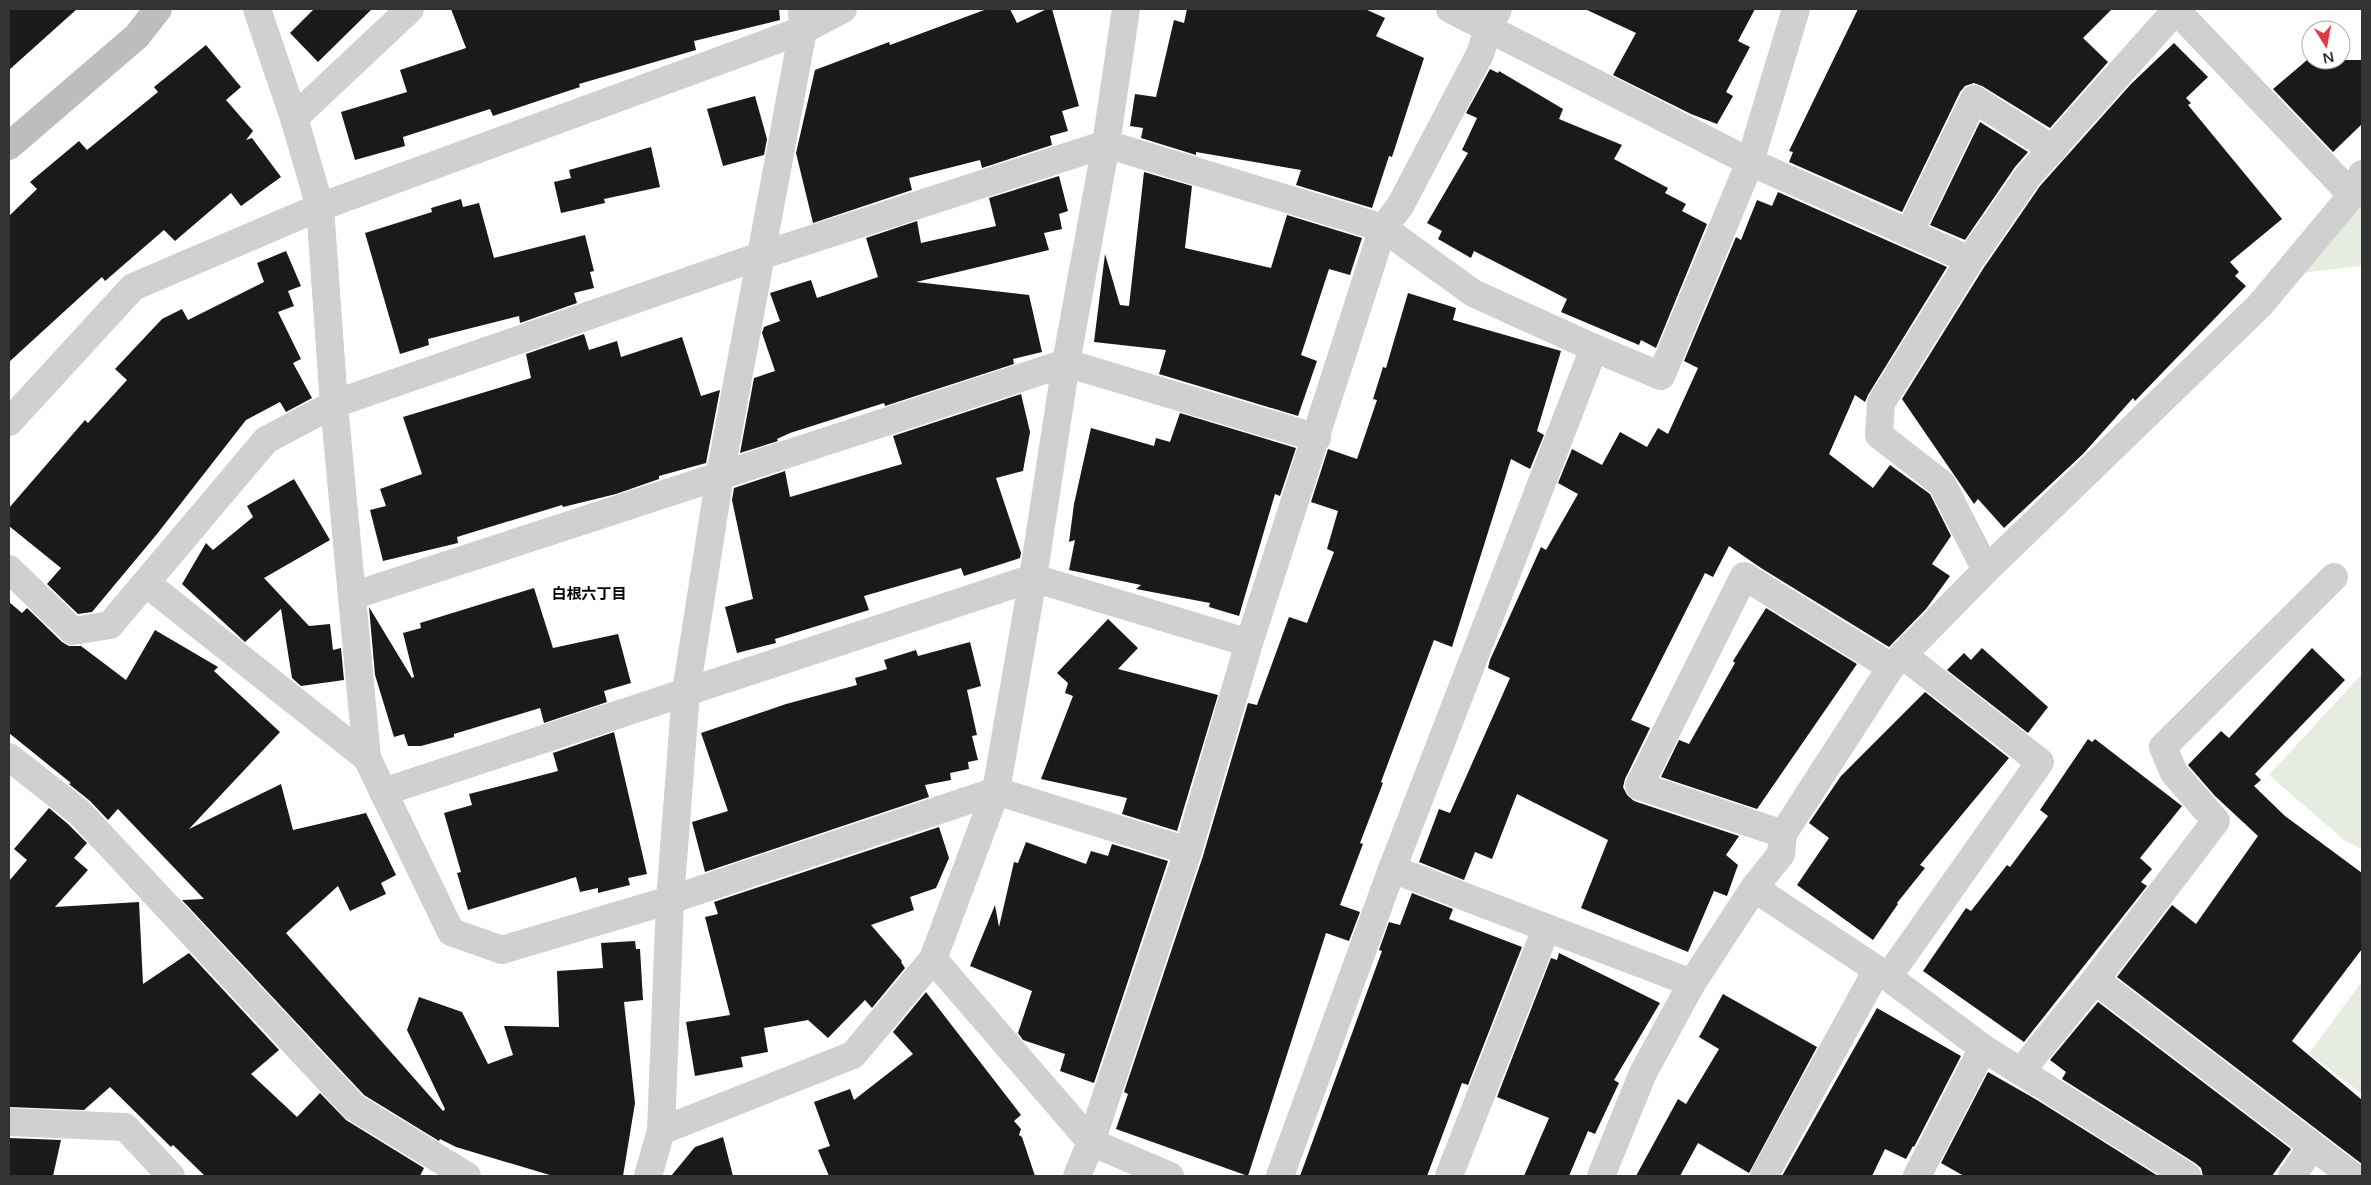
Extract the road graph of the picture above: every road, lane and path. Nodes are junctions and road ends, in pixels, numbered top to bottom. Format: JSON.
{"nodes":[{"id":1,"x":158,"y":9,"type":"edge"},
{"id":2,"x":257,"y":9,"type":"edge"},
{"id":3,"x":410,"y":9,"type":"edge"},
{"id":4,"x":843,"y":9,"type":"edge"},
{"id":5,"x":1126,"y":9,"type":"edge"},
{"id":6,"x":1450,"y":9,"type":"edge"},
{"id":7,"x":1796,"y":9,"type":"edge"},
{"id":8,"x":803,"y":19,"type":"edge"},
{"id":9,"x":1493,"y":19,"type":"edge"},
{"id":10,"x":294,"y":118,"type":"junction"},
{"id":11,"x":1106,"y":144,"type":"junction"},
{"id":12,"x":9,"y":146,"type":"edge"},
{"id":13,"x":2052,"y":149,"type":"junction"},
{"id":14,"x":1750,"y":162,"type":"junction"},
{"id":15,"x":2357,"y":185,"type":"edge"},
{"id":16,"x":320,"y":206,"type":"junction"},
{"id":17,"x":1383,"y":228,"type":"junction"},
{"id":18,"x":1909,"y":233,"type":"junction"},
{"id":19,"x":763,"y":254,"type":"junction"},
{"id":20,"x":1970,"y":260,"type":"junction"},
{"id":21,"x":1594,"y":348,"type":"junction"},
{"id":22,"x":1066,"y":363,"type":"junction"},
{"id":23,"x":334,"y":404,"type":"junction"},
{"id":24,"x":9,"y":422,"type":"edge"},
{"id":25,"x":1317,"y":438,"type":"junction"},
{"id":26,"x":720,"y":475,"type":"junction"},
{"id":27,"x":9,"y":569,"type":"edge"},
{"id":28,"x":1986,"y":570,"type":"junction"},
{"id":29,"x":2334,"y":577,"type":"dead end"},
{"id":30,"x":1033,"y":578,"type":"junction"},
{"id":31,"x":146,"y":583,"type":"junction"},
{"id":32,"x":352,"y":596,"type":"junction"},
{"id":33,"x":1249,"y":643,"type":"junction"},
{"id":34,"x":1898,"y":661,"type":"junction"},
{"id":35,"x":686,"y":692,"type":"junction"},
{"id":36,"x":9,"y":757,"type":"edge"},
{"id":37,"x":368,"y":758,"type":"junction"},
{"id":38,"x":996,"y":791,"type":"junction"},
{"id":39,"x":384,"y":792,"type":"junction"},
{"id":40,"x":1782,"y":834,"type":"junction"},
{"id":41,"x":1188,"y":850,"type":"junction"},
{"id":42,"x":1392,"y":869,"type":"junction"},
{"id":43,"x":1754,"y":888,"type":"junction"},
{"id":44,"x":670,"y":900,"type":"junction"},
{"id":45,"x":1546,"y":929,"type":"junction"},
{"id":46,"x":932,"y":959,"type":"junction"},
{"id":47,"x":1883,"y":973,"type":"junction"},
{"id":48,"x":2095,"y":980,"type":"junction"},
{"id":49,"x":1692,"y":983,"type":"junction"},
{"id":50,"x":1983,"y":1048,"type":"junction"},
{"id":51,"x":2022,"y":1070,"type":"junction"},
{"id":52,"x":9,"y":1122,"type":"edge"},
{"id":53,"x":661,"y":1131,"type":"junction"},
{"id":54,"x":1091,"y":1142,"type":"junction"},
{"id":55,"x":2312,"y":1147,"type":"junction"},
{"id":56,"x":171,"y":1176,"type":"edge"},
{"id":57,"x":467,"y":1176,"type":"edge"},
{"id":58,"x":648,"y":1176,"type":"edge"},
{"id":59,"x":1077,"y":1176,"type":"edge"},
{"id":60,"x":1170,"y":1176,"type":"edge"},
{"id":61,"x":1280,"y":1176,"type":"edge"},
{"id":62,"x":1449,"y":1176,"type":"edge"},
{"id":63,"x":1601,"y":1176,"type":"edge"},
{"id":64,"x":1764,"y":1176,"type":"edge"},
{"id":65,"x":1917,"y":1176,"type":"edge"},
{"id":66,"x":2187,"y":1176,"type":"edge"},
{"id":67,"x":2292,"y":1176,"type":"edge"},
{"id":68,"x":2352,"y":1176,"type":"edge"}],
"edges":[{"from":1,"to":12,"type":"street"},
{"from":2,"to":10,"type":"street"},
{"from":3,"to":10,"type":"street"},
{"from":4,"to":8,"type":"street"},
{"from":5,"to":11,"type":"street"},
{"from":6,"to":9,"type":"street"},
{"from":7,"to":14,"type":"street"},
{"from":8,"to":16,"type":"street"},
{"from":8,"to":19,"type":"street"},
{"from":9,"to":14,"type":"street"},
{"from":9,"to":17,"type":"street"},
{"from":10,"to":16,"type":"street"},
{"from":11,"to":17,"type":"street"},
{"from":11,"to":19,"type":"street"},
{"from":11,"to":22,"type":"street"},
{"from":13,"to":15,"type":"street"},
{"from":13,"to":18,"type":"street"},
{"from":13,"to":20,"type":"street"},
{"from":14,"to":18,"type":"street"},
{"from":14,"to":21,"type":"street"},
{"from":15,"to":28,"type":"street"},
{"from":16,"to":23,"type":"street"},
{"from":16,"to":24,"type":"street"},
{"from":17,"to":21,"type":"street"},
{"from":17,"to":25,"type":"street"},
{"from":18,"to":20,"type":"street"},
{"from":19,"to":23,"type":"street"},
{"from":19,"to":26,"type":"street"},
{"from":20,"to":28,"type":"street"},
{"from":21,"to":42,"type":"street"},
{"from":22,"to":25,"type":"street"},
{"from":22,"to":26,"type":"street"},
{"from":22,"to":30,"type":"street"},
{"from":23,"to":31,"type":"street"},
{"from":23,"to":32,"type":"street"},
{"from":25,"to":33,"type":"street"},
{"from":26,"to":32,"type":"street"},
{"from":26,"to":35,"type":"street"},
{"from":27,"to":31,"type":"street"},
{"from":28,"to":34,"type":"street"},
{"from":29,"to":48,"type":"street"},
{"from":30,"to":33,"type":"street"},
{"from":30,"to":35,"type":"street"},
{"from":30,"to":38,"type":"street"},
{"from":31,"to":37,"type":"street"},
{"from":32,"to":37,"type":"street"},
{"from":33,"to":41,"type":"street"},
{"from":34,"to":40,"type":"street"},
{"from":34,"to":40,"type":"street"},
{"from":34,"to":47,"type":"street"},
{"from":35,"to":39,"type":"street"},
{"from":35,"to":44,"type":"street"},
{"from":36,"to":57,"type":"street"},
{"from":37,"to":39,"type":"street"},
{"from":38,"to":41,"type":"street"},
{"from":38,"to":44,"type":"street"},
{"from":38,"to":46,"type":"street"},
{"from":39,"to":44,"type":"street"},
{"from":40,"to":43,"type":"street"},
{"from":41,"to":54,"type":"street"},
{"from":42,"to":45,"type":"street"},
{"from":42,"to":61,"type":"street"},
{"from":43,"to":47,"type":"street"},
{"from":43,"to":49,"type":"street"},
{"from":44,"to":53,"type":"street"},
{"from":45,"to":49,"type":"street"},
{"from":45,"to":62,"type":"street"},
{"from":46,"to":53,"type":"street"},
{"from":46,"to":54,"type":"street"},
{"from":47,"to":50,"type":"street"},
{"from":47,"to":64,"type":"street"},
{"from":48,"to":51,"type":"street"},
{"from":48,"to":55,"type":"street"},
{"from":49,"to":63,"type":"street"},
{"from":50,"to":51,"type":"street"},
{"from":50,"to":65,"type":"street"},
{"from":51,"to":66,"type":"street"},
{"from":52,"to":56,"type":"street"},
{"from":53,"to":58,"type":"street"},
{"from":54,"to":59,"type":"street"},
{"from":54,"to":60,"type":"street"},
{"from":55,"to":67,"type":"street"},
{"from":55,"to":68,"type":"street"}]}
